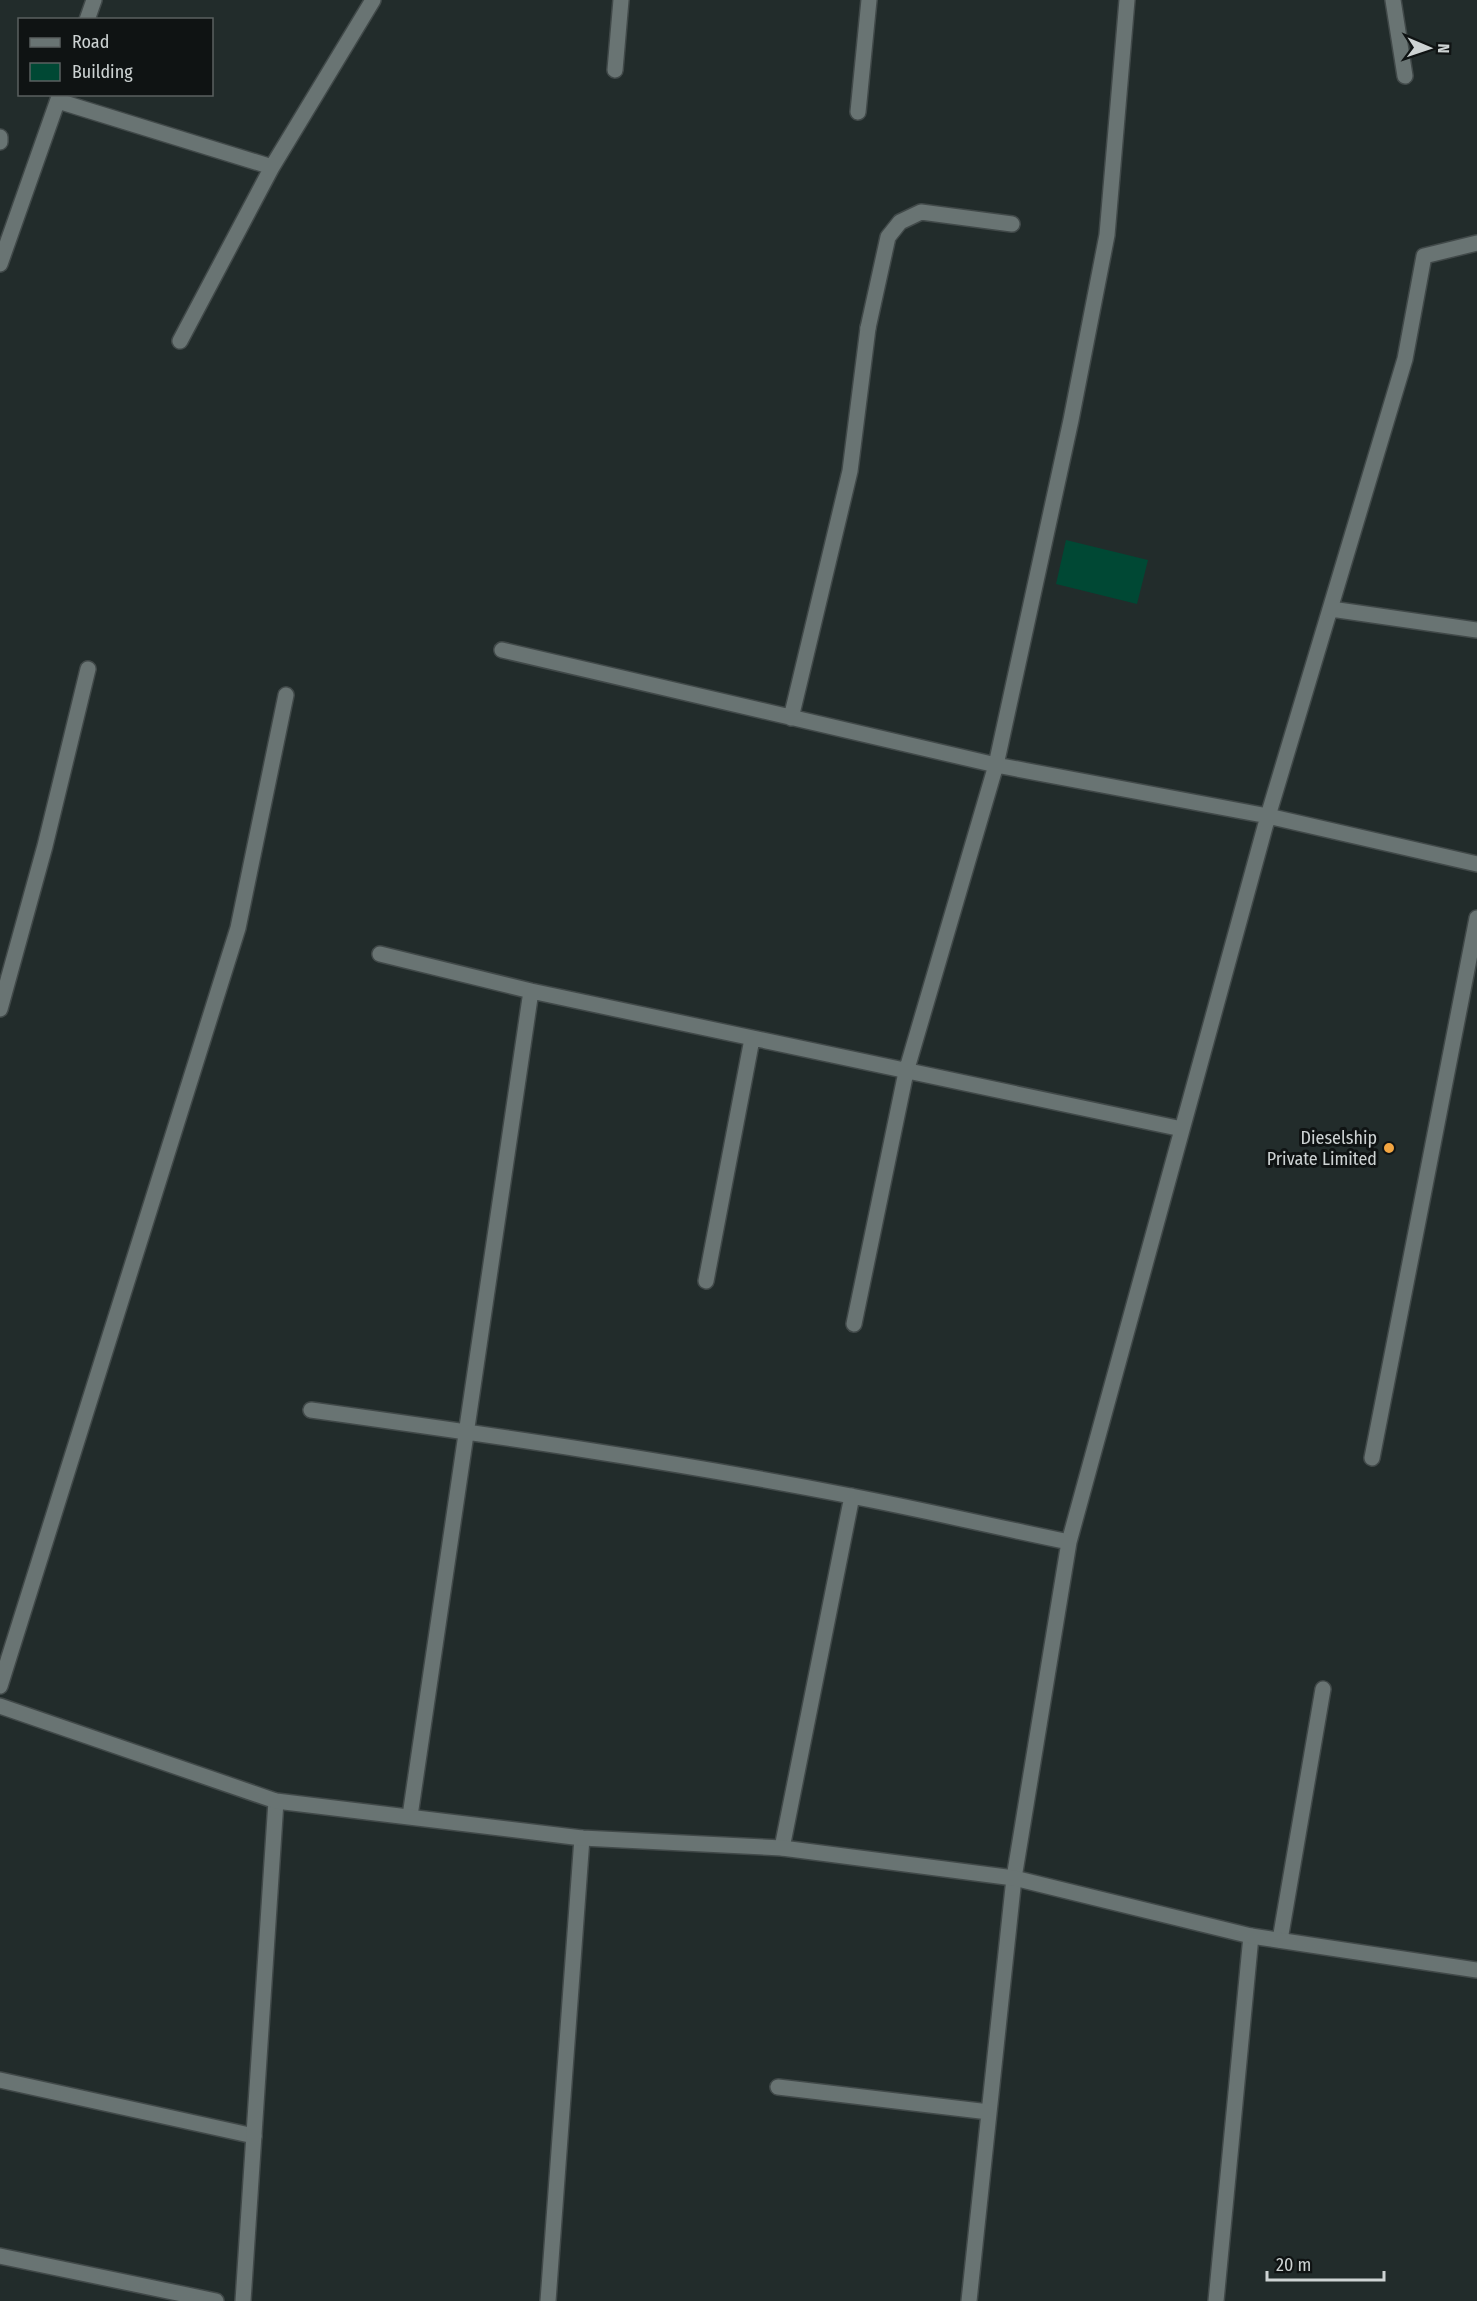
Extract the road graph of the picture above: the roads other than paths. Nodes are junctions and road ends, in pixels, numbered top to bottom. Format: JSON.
{"nodes":[{"id":1,"x":94,"y":0,"type":"edge"},
{"id":2,"x":373,"y":0,"type":"edge"},
{"id":3,"x":621,"y":0,"type":"edge"},
{"id":4,"x":869,"y":0,"type":"edge"},
{"id":5,"x":1127,"y":0,"type":"edge"},
{"id":6,"x":1393,"y":0,"type":"edge"},
{"id":7,"x":88,"y":18,"type":"edge"},
{"id":8,"x":615,"y":70,"type":"dead end"},
{"id":9,"x":1405,"y":76,"type":"dead end"},
{"id":10,"x":59,"y":98,"type":"edge"},
{"id":11,"x":858,"y":112,"type":"dead end"},
{"id":12,"x":0,"y":137,"type":"edge"},
{"id":13,"x":0,"y":142,"type":"edge"},
{"id":14,"x":272,"y":167,"type":"junction"},
{"id":15,"x":1012,"y":224,"type":"dead end"},
{"id":16,"x":1477,"y":243,"type":"edge"},
{"id":17,"x":0,"y":264,"type":"edge"},
{"id":18,"x":180,"y":341,"type":"dead end"},
{"id":19,"x":1331,"y":609,"type":"junction"},
{"id":20,"x":1477,"y":630,"type":"edge"},
{"id":21,"x":502,"y":650,"type":"dead end"},
{"id":22,"x":88,"y":669,"type":"dead end"},
{"id":23,"x":285,"y":694,"type":"dead end"},
{"id":24,"x":791,"y":718,"type":"junction"},
{"id":25,"x":996,"y":765,"type":"junction"},
{"id":26,"x":1268,"y":816,"type":"junction"},
{"id":27,"x":1477,"y":864,"type":"edge"},
{"id":28,"x":1477,"y":918,"type":"edge"},
{"id":29,"x":380,"y":954,"type":"dead end"},
{"id":30,"x":531,"y":992,"type":"junction"},
{"id":31,"x":0,"y":1007,"type":"edge"},
{"id":32,"x":752,"y":1039,"type":"junction"},
{"id":33,"x":906,"y":1071,"type":"junction"},
{"id":34,"x":1182,"y":1129,"type":"junction"},
{"id":35,"x":706,"y":1281,"type":"dead end"},
{"id":36,"x":854,"y":1324,"type":"dead end"},
{"id":37,"x":311,"y":1410,"type":"dead end"},
{"id":38,"x":467,"y":1432,"type":"junction"},
{"id":39,"x":1372,"y":1458,"type":"dead end"},
{"id":40,"x":852,"y":1496,"type":"junction"},
{"id":41,"x":1069,"y":1542,"type":"junction"},
{"id":42,"x":0,"y":1686,"type":"edge"},
{"id":43,"x":1323,"y":1689,"type":"dead end"},
{"id":44,"x":0,"y":1706,"type":"edge"},
{"id":45,"x":276,"y":1801,"type":"junction"},
{"id":46,"x":410,"y":1816,"type":"junction"},
{"id":47,"x":582,"y":1838,"type":"junction"},
{"id":48,"x":782,"y":1848,"type":"junction"},
{"id":49,"x":1014,"y":1878,"type":"junction"},
{"id":50,"x":1251,"y":1936,"type":"junction"},
{"id":51,"x":1280,"y":1940,"type":"junction"},
{"id":52,"x":1477,"y":1970,"type":"edge"},
{"id":53,"x":0,"y":2080,"type":"edge"},
{"id":54,"x":778,"y":2087,"type":"dead end"},
{"id":55,"x":989,"y":2112,"type":"junction"},
{"id":56,"x":254,"y":2136,"type":"junction"},
{"id":57,"x":0,"y":2256,"type":"edge"},
{"id":58,"x":216,"y":2301,"type":"edge"},
{"id":59,"x":243,"y":2301,"type":"edge"},
{"id":60,"x":548,"y":2301,"type":"edge"},
{"id":61,"x":969,"y":2301,"type":"edge"},
{"id":62,"x":1216,"y":2301,"type":"edge"}],
"edges":[{"from":1,"to":7,"type":"street"},
{"from":2,"to":14,"type":"street"},
{"from":3,"to":8,"type":"street"},
{"from":4,"to":11,"type":"street"},
{"from":5,"to":25,"type":"street"},
{"from":6,"to":9,"type":"street"},
{"from":10,"to":14,"type":"street"},
{"from":10,"to":17,"type":"street"},
{"from":12,"to":13,"type":"street"},
{"from":14,"to":18,"type":"street"},
{"from":15,"to":24,"type":"street"},
{"from":16,"to":19,"type":"street"},
{"from":19,"to":20,"type":"street"},
{"from":19,"to":26,"type":"street"},
{"from":21,"to":24,"type":"street"},
{"from":22,"to":31,"type":"street"},
{"from":23,"to":42,"type":"street"},
{"from":24,"to":25,"type":"street"},
{"from":25,"to":26,"type":"street"},
{"from":25,"to":33,"type":"street"},
{"from":26,"to":27,"type":"street"},
{"from":26,"to":34,"type":"street"},
{"from":28,"to":39,"type":"street"},
{"from":29,"to":30,"type":"street"},
{"from":30,"to":32,"type":"street"},
{"from":30,"to":38,"type":"street"},
{"from":32,"to":33,"type":"street"},
{"from":32,"to":35,"type":"street"},
{"from":33,"to":34,"type":"street"},
{"from":33,"to":36,"type":"street"},
{"from":34,"to":41,"type":"street"},
{"from":37,"to":38,"type":"street"},
{"from":38,"to":40,"type":"street"},
{"from":38,"to":46,"type":"street"},
{"from":40,"to":41,"type":"street"},
{"from":40,"to":48,"type":"street"},
{"from":41,"to":49,"type":"street"},
{"from":43,"to":51,"type":"street"},
{"from":44,"to":45,"type":"street"},
{"from":45,"to":46,"type":"street"},
{"from":45,"to":56,"type":"street"},
{"from":46,"to":47,"type":"street"},
{"from":47,"to":48,"type":"street"},
{"from":47,"to":60,"type":"street"},
{"from":48,"to":49,"type":"street"},
{"from":49,"to":50,"type":"street"},
{"from":49,"to":55,"type":"street"},
{"from":50,"to":51,"type":"street"},
{"from":50,"to":62,"type":"street"},
{"from":51,"to":52,"type":"street"},
{"from":53,"to":56,"type":"street"},
{"from":54,"to":55,"type":"street"},
{"from":55,"to":61,"type":"street"},
{"from":56,"to":59,"type":"street"},
{"from":57,"to":58,"type":"street"}]}
